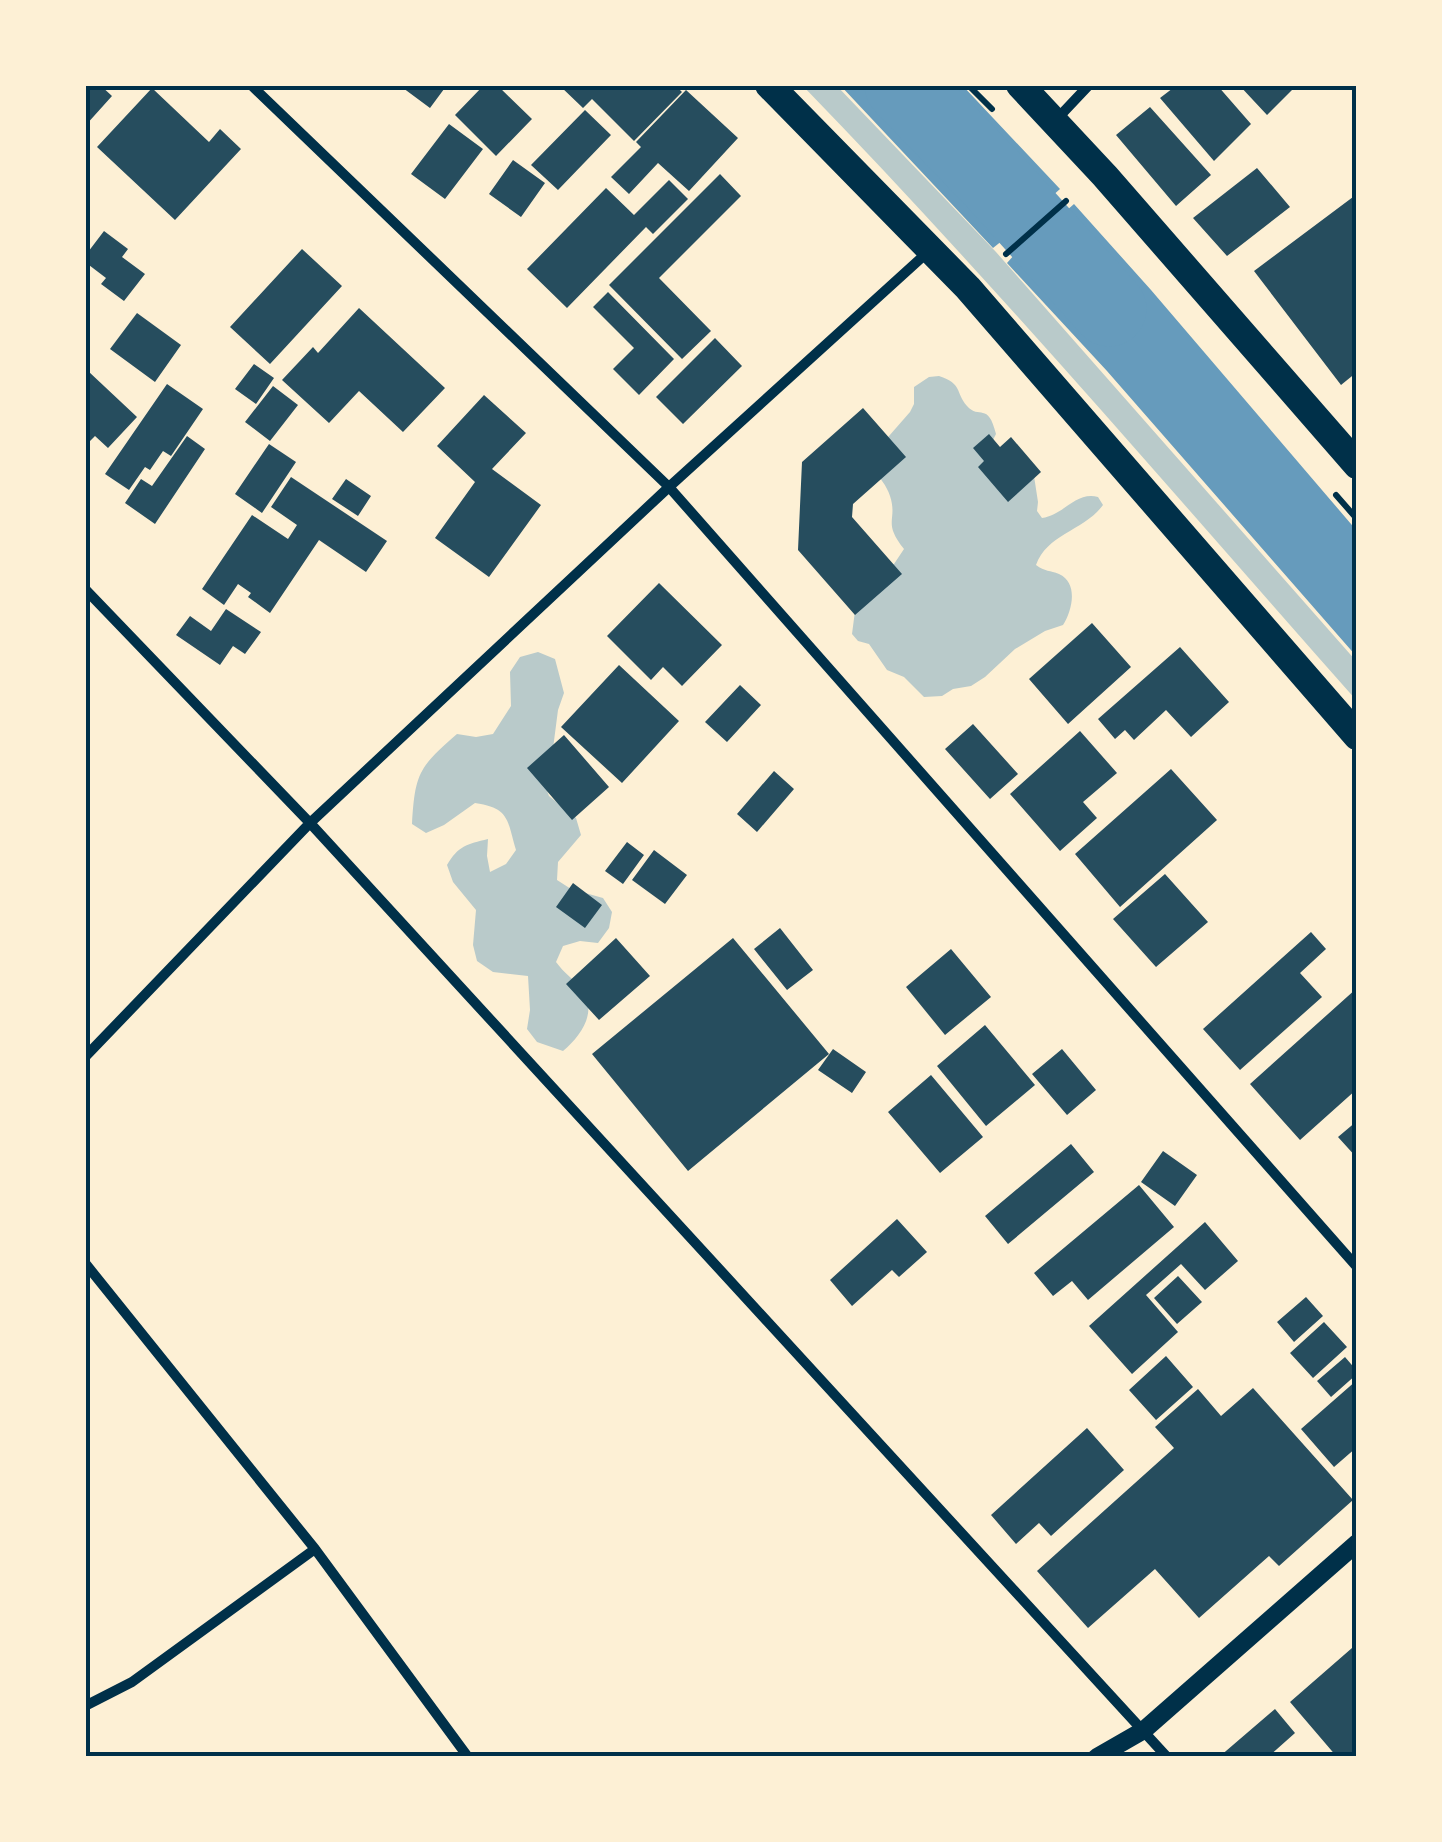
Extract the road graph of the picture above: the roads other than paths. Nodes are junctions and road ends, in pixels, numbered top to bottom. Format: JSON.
{"nodes":[{"id":1,"x":251,"y":85,"type":"edge"},
{"id":2,"x":769,"y":85,"type":"edge"},
{"id":3,"x":1020,"y":85,"type":"edge"},
{"id":4,"x":1089,"y":85,"type":"edge"},
{"id":5,"x":1054,"y":122,"type":"junction"},
{"id":6,"x":932,"y":249,"type":"junction"},
{"id":7,"x":1357,"y":465,"type":"edge"},
{"id":8,"x":669,"y":487,"type":"junction"},
{"id":9,"x":85,"y":589,"type":"edge"},
{"id":10,"x":1357,"y":736,"type":"edge"},
{"id":11,"x":310,"y":822,"type":"junction"},
{"id":12,"x":85,"y":1057,"type":"edge"},
{"id":13,"x":85,"y":1263,"type":"edge"},
{"id":14,"x":1357,"y":1267,"type":"edge"},
{"id":15,"x":1357,"y":1542,"type":"edge"},
{"id":16,"x":315,"y":1549,"type":"junction"},
{"id":17,"x":85,"y":1706,"type":"edge"},
{"id":18,"x":1144,"y":1730,"type":"junction"},
{"id":19,"x":468,"y":1757,"type":"edge"},
{"id":20,"x":1097,"y":1757,"type":"edge"},
{"id":21,"x":1167,"y":1757,"type":"edge"}],
"edges":[{"from":1,"to":8,"type":"street"},
{"from":2,"to":6,"type":"highway"},
{"from":3,"to":5,"type":"highway"},
{"from":4,"to":5,"type":"street"},
{"from":5,"to":7,"type":"highway"},
{"from":6,"to":8,"type":"street"},
{"from":6,"to":10,"type":"highway"},
{"from":8,"to":11,"type":"street"},
{"from":8,"to":14,"type":"street"},
{"from":9,"to":11,"type":"street"},
{"from":11,"to":12,"type":"street"},
{"from":11,"to":18,"type":"street"},
{"from":13,"to":16,"type":"street"},
{"from":15,"to":18,"type":"street"},
{"from":16,"to":17,"type":"street"},
{"from":16,"to":19,"type":"street"},
{"from":18,"to":20,"type":"street"},
{"from":18,"to":21,"type":"street"}]}
